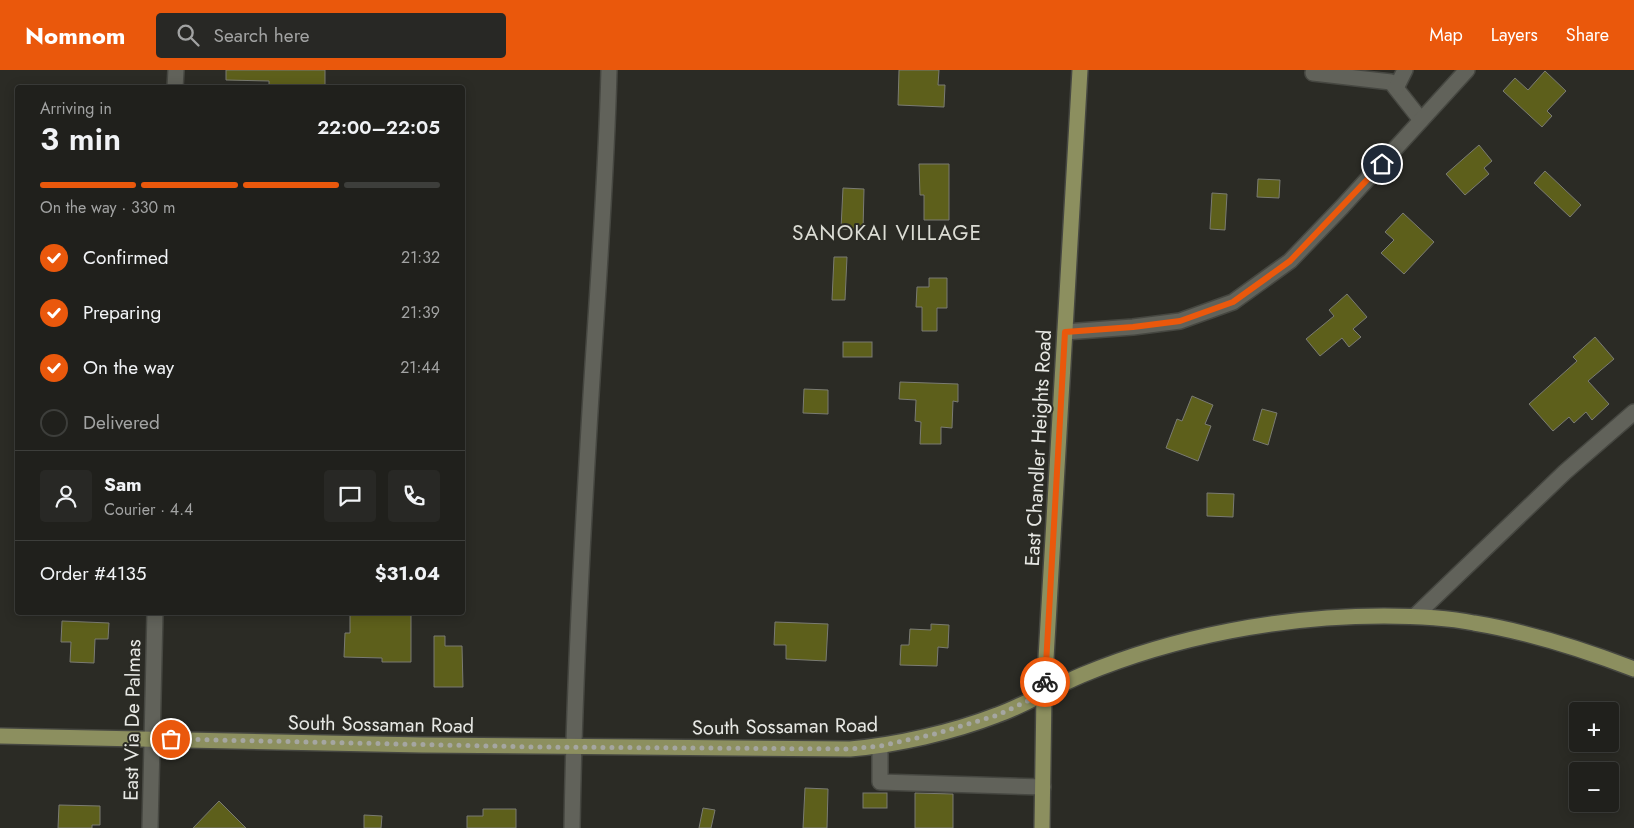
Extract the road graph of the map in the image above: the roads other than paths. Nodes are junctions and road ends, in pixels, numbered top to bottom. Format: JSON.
{"nodes":[{"id":1,"x":176,"y":70,"type":"edge"},
{"id":2,"x":610,"y":70,"type":"edge"},
{"id":3,"x":1080,"y":70,"type":"edge"},
{"id":4,"x":1405,"y":70,"type":"edge"},
{"id":5,"x":1468,"y":70,"type":"edge"},
{"id":6,"x":1313,"y":73,"type":"dead end"},
{"id":7,"x":175,"y":85,"type":"edge"},
{"id":8,"x":1396,"y":88,"type":"junction"},
{"id":9,"x":1422,"y":120,"type":"junction"},
{"id":10,"x":1065,"y":332,"type":"junction"},
{"id":11,"x":1634,"y":412,"type":"edge"},
{"id":12,"x":155,"y":615,"type":"edge"},
{"id":13,"x":1415,"y":616,"type":"junction"},
{"id":14,"x":1634,"y":670,"type":"edge"},
{"id":15,"x":1044,"y":693,"type":"junction"},
{"id":16,"x":0,"y":736,"type":"edge"},
{"id":17,"x":151,"y":739,"type":"junction"},
{"id":18,"x":880,"y":746,"type":"junction"},
{"id":19,"x":573,"y":748,"type":"junction"},
{"id":20,"x":1043,"y":787,"type":"junction"},
{"id":21,"x":150,"y":828,"type":"edge"},
{"id":22,"x":572,"y":828,"type":"edge"},
{"id":23,"x":1042,"y":828,"type":"edge"}],
"edges":[{"from":1,"to":7,"type":"street"},
{"from":2,"to":19,"type":"street"},
{"from":3,"to":10,"type":"main road","name":"East Chandler Heights Road"},
{"from":4,"to":8,"type":"street"},
{"from":5,"to":9,"type":"street"},
{"from":6,"to":8,"type":"street"},
{"from":8,"to":9,"type":"street"},
{"from":9,"to":10,"type":"street"},
{"from":10,"to":15,"type":"main road","name":"East Chandler Heights Road"},
{"from":11,"to":13,"type":"street"},
{"from":12,"to":17,"type":"street","name":"East Via De Palmas"},
{"from":13,"to":14,"type":"main road","name":"South Sossaman Road"},
{"from":13,"to":15,"type":"main road","name":"South Sossaman Road"},
{"from":15,"to":18,"type":"main road","name":"South Sossaman Road"},
{"from":15,"to":20,"type":"main road","name":"East Chandler Heights Road"},
{"from":16,"to":17,"type":"main road","name":"South Sossaman Road"},
{"from":17,"to":19,"type":"main road","name":"South Sossaman Road"},
{"from":17,"to":21,"type":"street","name":"East Via De Palmas"},
{"from":18,"to":19,"type":"main road","name":"South Sossaman Road"},
{"from":18,"to":20,"type":"street"},
{"from":19,"to":22,"type":"street"},
{"from":20,"to":23,"type":"main road","name":"East Chandler Heights Road"}]}
